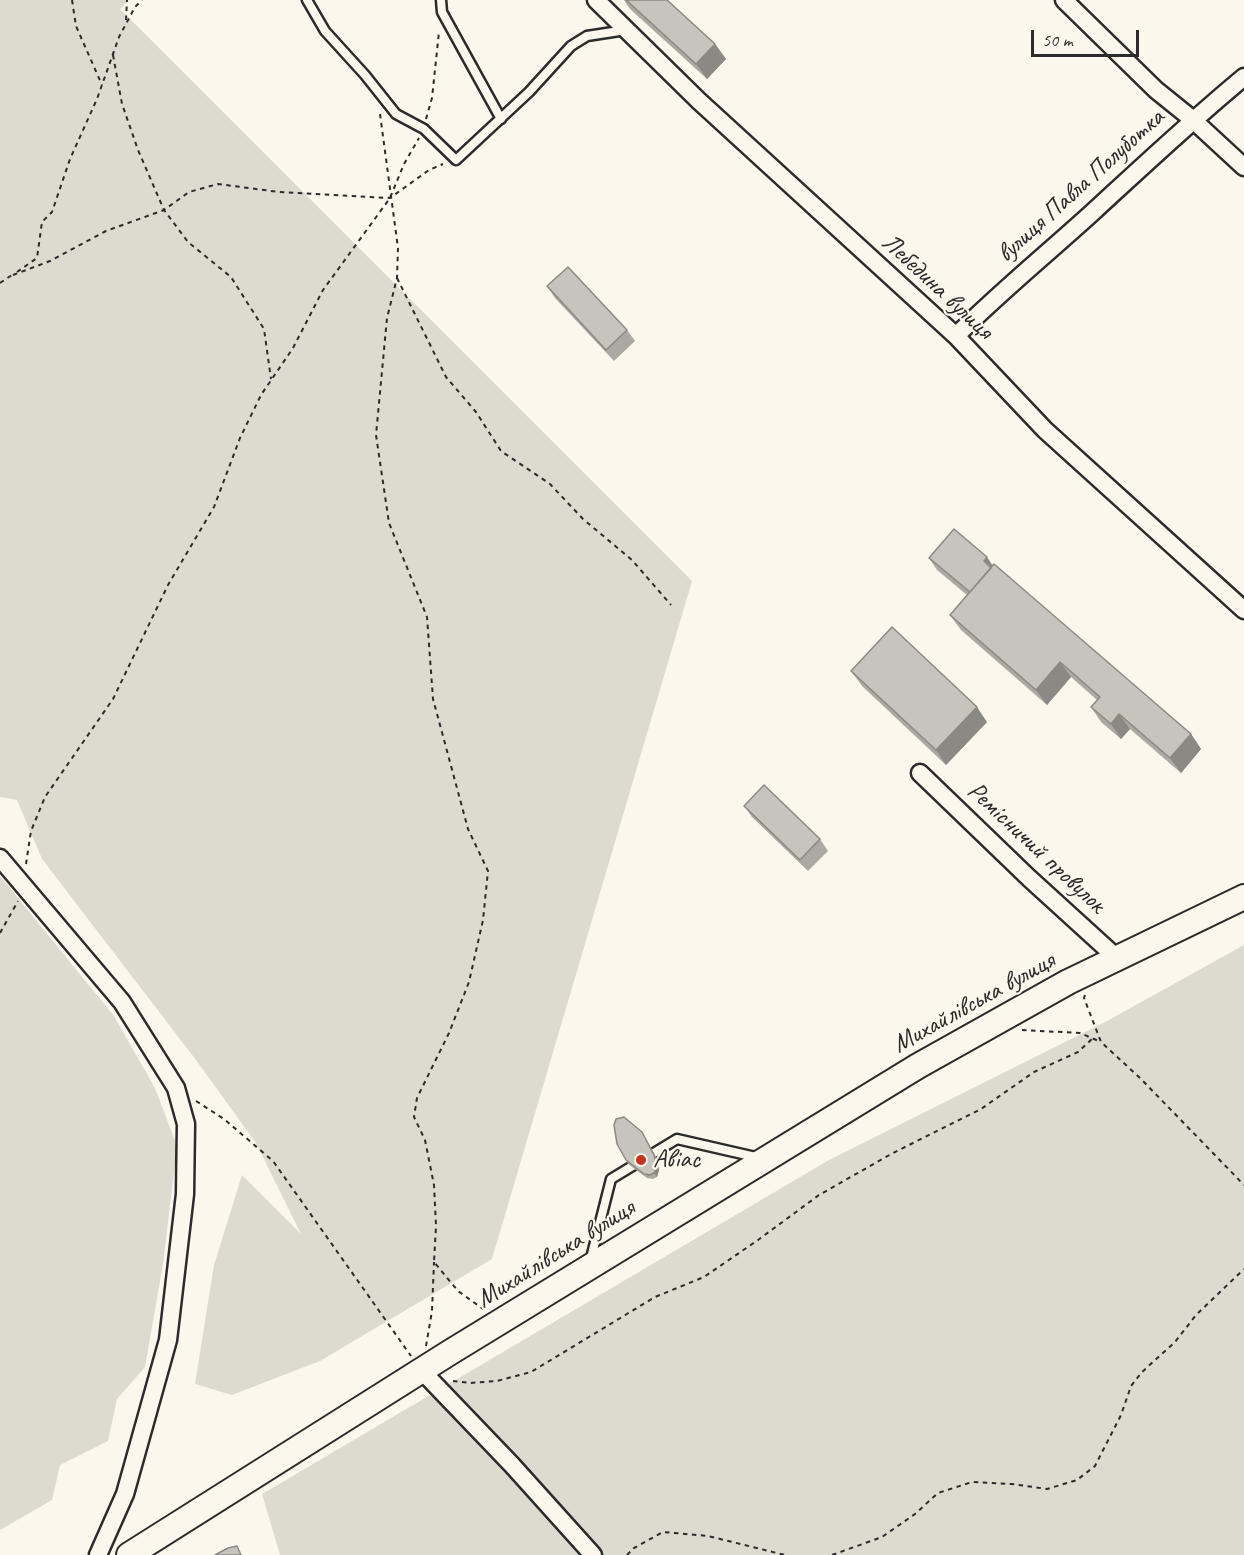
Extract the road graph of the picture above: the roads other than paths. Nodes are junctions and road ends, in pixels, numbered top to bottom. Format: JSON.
{"nodes":[{"id":1,"x":307,"y":0,"type":"edge"},
{"id":2,"x":441,"y":0,"type":"edge"},
{"id":3,"x":596,"y":0,"type":"edge"},
{"id":4,"x":1064,"y":0,"type":"edge"},
{"id":5,"x":627,"y":30,"type":"junction"},
{"id":6,"x":1244,"y":77,"type":"edge"},
{"id":7,"x":501,"y":119,"type":"junction"},
{"id":8,"x":1192,"y":119,"type":"junction"},
{"id":9,"x":1244,"y":167,"type":"edge"},
{"id":10,"x":956,"y":336,"type":"junction"},
{"id":11,"x":1244,"y":610,"type":"edge"},
{"id":12,"x":920,"y":773,"type":"dead end"},
{"id":13,"x":0,"y":858,"type":"edge"},
{"id":14,"x":1244,"y":897,"type":"edge"},
{"id":15,"x":1118,"y":959,"type":"junction"},
{"id":16,"x":763,"y":1159,"type":"junction"},
{"id":17,"x":588,"y":1268,"type":"junction"},
{"id":18,"x":425,"y":1374,"type":"junction"},
{"id":19,"x":98,"y":1555,"type":"edge"},
{"id":20,"x":129,"y":1555,"type":"edge"},
{"id":21,"x":593,"y":1555,"type":"edge"}],
"edges":[{"from":1,"to":7,"type":"lane"},
{"from":2,"to":7,"type":"lane"},
{"from":3,"to":5,"type":"street","name":"Лебедина вулиця"},
{"from":4,"to":8,"type":"street"},
{"from":5,"to":7,"type":"lane"},
{"from":5,"to":10,"type":"street","name":"Лебедина вулиця"},
{"from":6,"to":8,"type":"street","name":"вулиця Павла Полуботка"},
{"from":8,"to":9,"type":"street"},
{"from":8,"to":10,"type":"street","name":"вулиця Павла Полуботка"},
{"from":10,"to":11,"type":"street","name":"Лебедина вулиця"},
{"from":12,"to":15,"type":"street","name":"Ремісничий провулок"},
{"from":13,"to":19,"type":"street"},
{"from":14,"to":15,"type":"main road","name":"Михайлівська вулиця"},
{"from":15,"to":16,"type":"main road","name":"Михайлівська вулиця"},
{"from":16,"to":17,"type":"main road","name":"Михайлівська вулиця"},
{"from":16,"to":17,"type":"lane"},
{"from":17,"to":18,"type":"main road","name":"Михайлівська вулиця"},
{"from":18,"to":20,"type":"main road","name":"Михайлівська вулиця"},
{"from":18,"to":21,"type":"street"}]}
